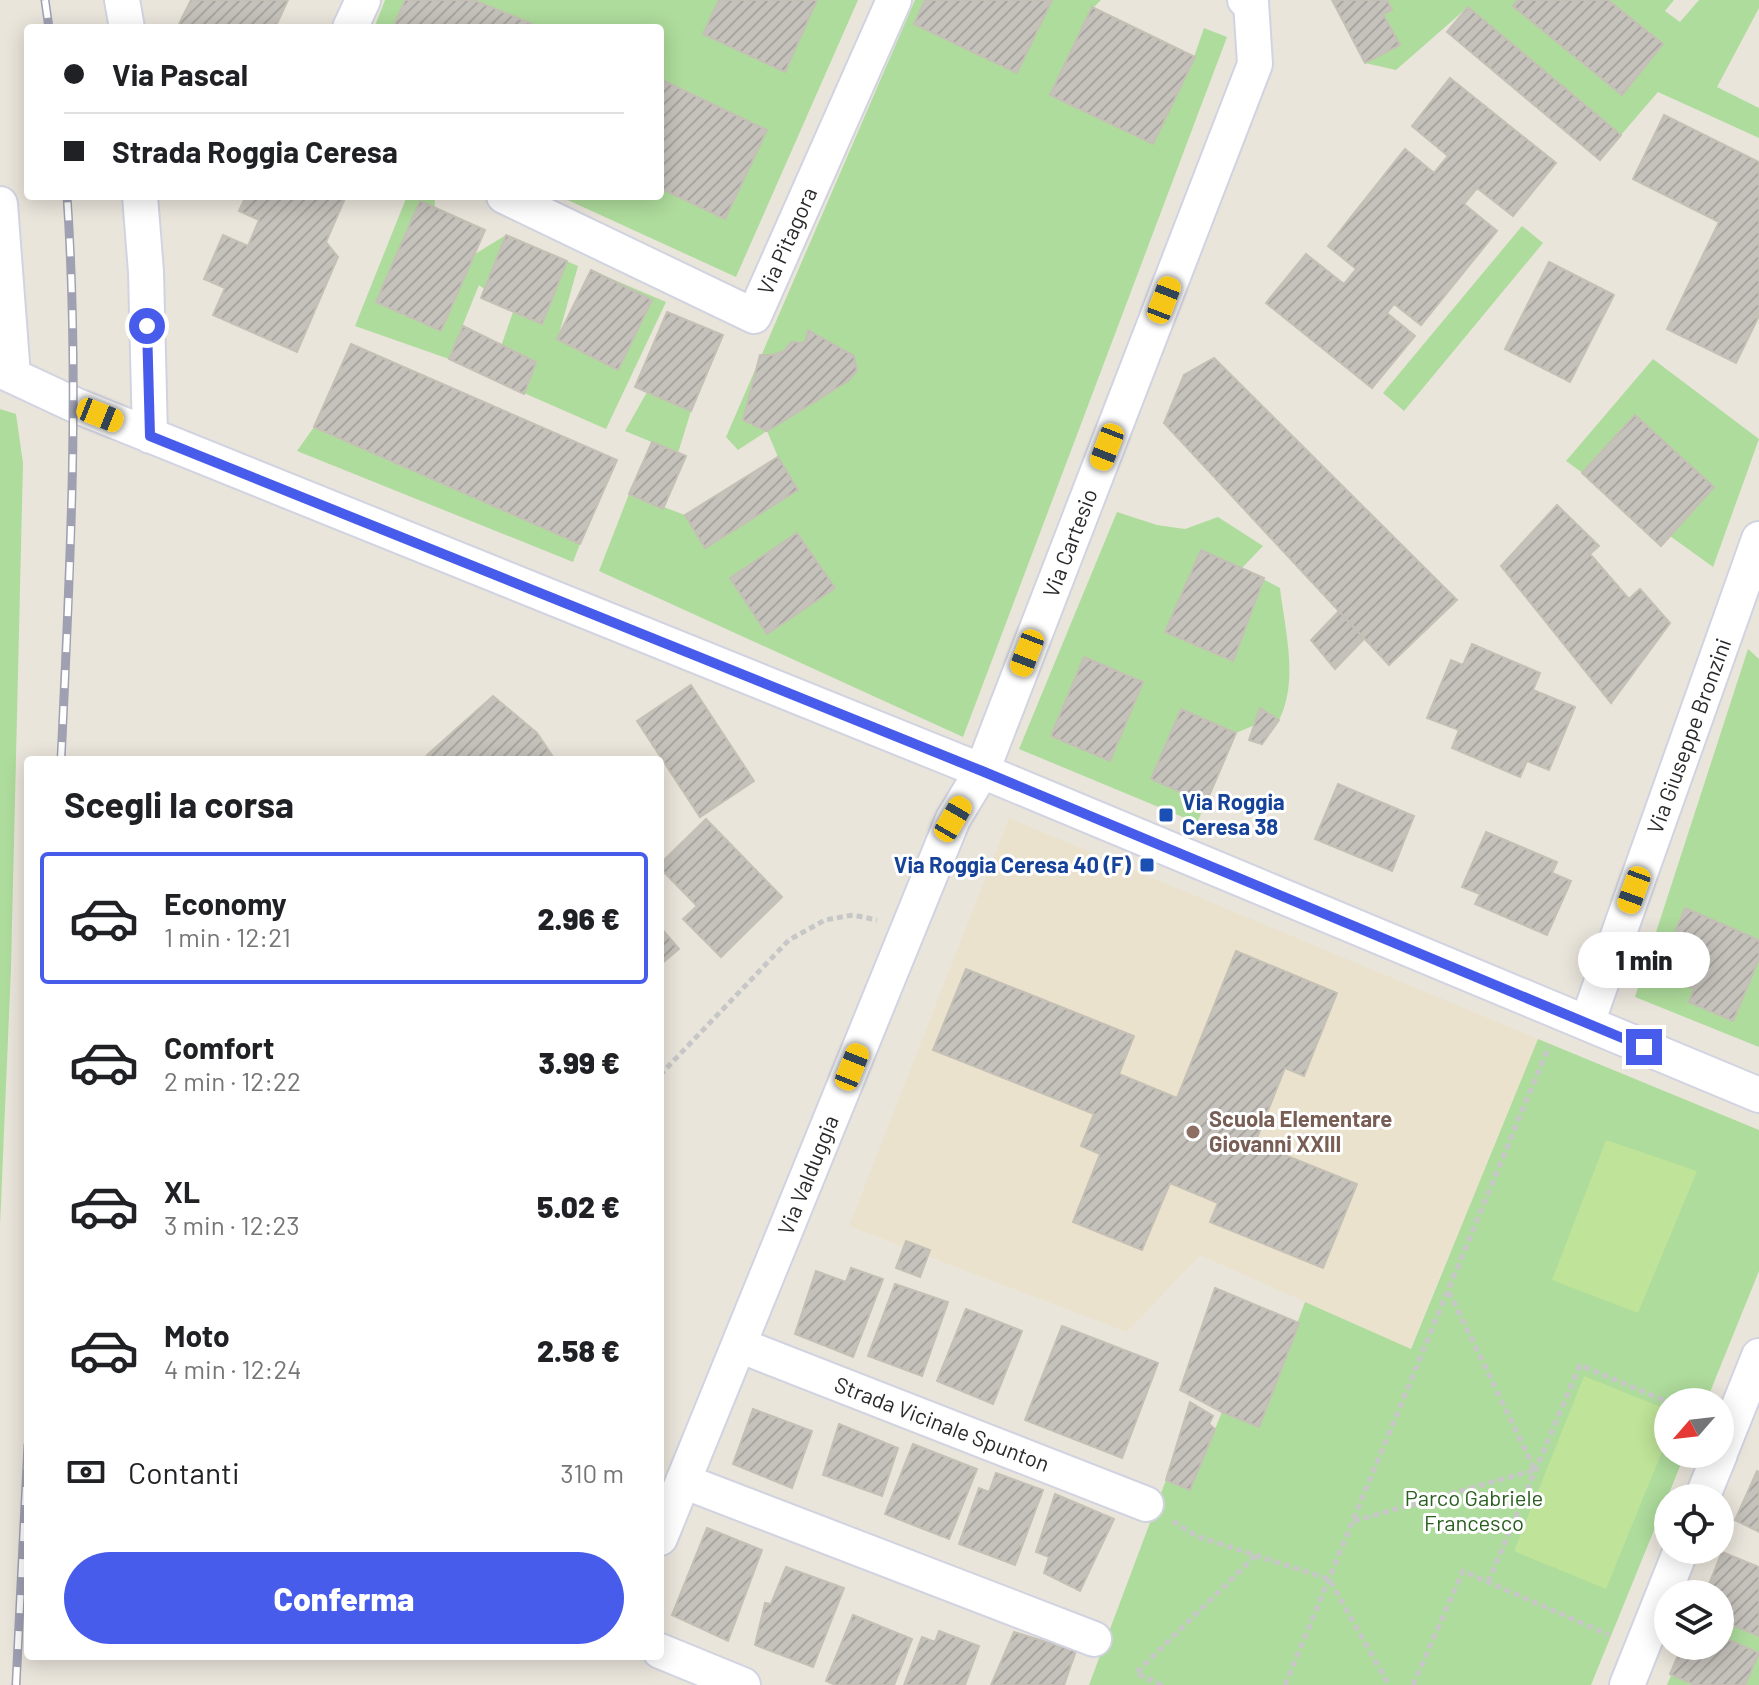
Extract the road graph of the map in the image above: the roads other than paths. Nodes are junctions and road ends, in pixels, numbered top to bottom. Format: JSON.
{"nodes":[{"id":1,"x":122,"y":0,"type":"edge"},
{"id":2,"x":363,"y":0,"type":"edge"},
{"id":3,"x":894,"y":0,"type":"edge"},
{"id":4,"x":1245,"y":0,"type":"edge"},
{"id":5,"x":126,"y":24,"type":"edge"},
{"id":6,"x":352,"y":24,"type":"edge"},
{"id":7,"x":140,"y":200,"type":"edge"},
{"id":8,"x":512,"y":200,"type":"edge"},
{"id":9,"x":0,"y":204,"type":"edge"},
{"id":10,"x":6,"y":373,"type":"edge"},
{"id":11,"x":150,"y":436,"type":"junction"},
{"id":12,"x":1759,"y":539,"type":"edge"},
{"id":13,"x":982,"y":771,"type":"junction"},
{"id":14,"x":1587,"y":1023,"type":"junction"},
{"id":15,"x":1759,"y":1095,"type":"edge"},
{"id":16,"x":739,"y":1345,"type":"junction"},
{"id":17,"x":1759,"y":1356,"type":"edge"},
{"id":18,"x":1734,"y":1419,"type":"edge"},
{"id":19,"x":683,"y":1481,"type":"junction"},
{"id":20,"x":1156,"y":1510,"type":"road end"},
{"id":21,"x":664,"y":1528,"type":"edge"},
{"id":22,"x":1675,"y":1564,"type":"edge"},
{"id":23,"x":1094,"y":1639,"type":"dead end"},
{"id":24,"x":664,"y":1653,"type":"edge"},
{"id":25,"x":743,"y":1685,"type":"edge"},
{"id":26,"x":1627,"y":1685,"type":"edge"}],
"edges":[{"from":1,"to":5,"type":"street"},
{"from":2,"to":6,"type":"street"},
{"from":3,"to":8,"type":"street","name":"Via Pitagora"},
{"from":4,"to":13,"type":"street","name":"Via Cartesio"},
{"from":7,"to":11,"type":"street"},
{"from":9,"to":10,"type":"street"},
{"from":10,"to":11,"type":"street"},
{"from":11,"to":13,"type":"street"},
{"from":12,"to":14,"type":"street","name":"Via Giuseppe Bronzini"},
{"from":13,"to":14,"type":"street"},
{"from":13,"to":16,"type":"street","name":"Via Valduggia"},
{"from":14,"to":15,"type":"street"},
{"from":16,"to":19,"type":"street","name":"Via Valduggia"},
{"from":16,"to":20,"type":"street","name":"Strada Vicinale Spunton"},
{"from":17,"to":18,"type":"street"},
{"from":19,"to":21,"type":"street","name":"Via Valduggia"},
{"from":19,"to":23,"type":"street"},
{"from":22,"to":26,"type":"street"},
{"from":24,"to":25,"type":"street"}]}
